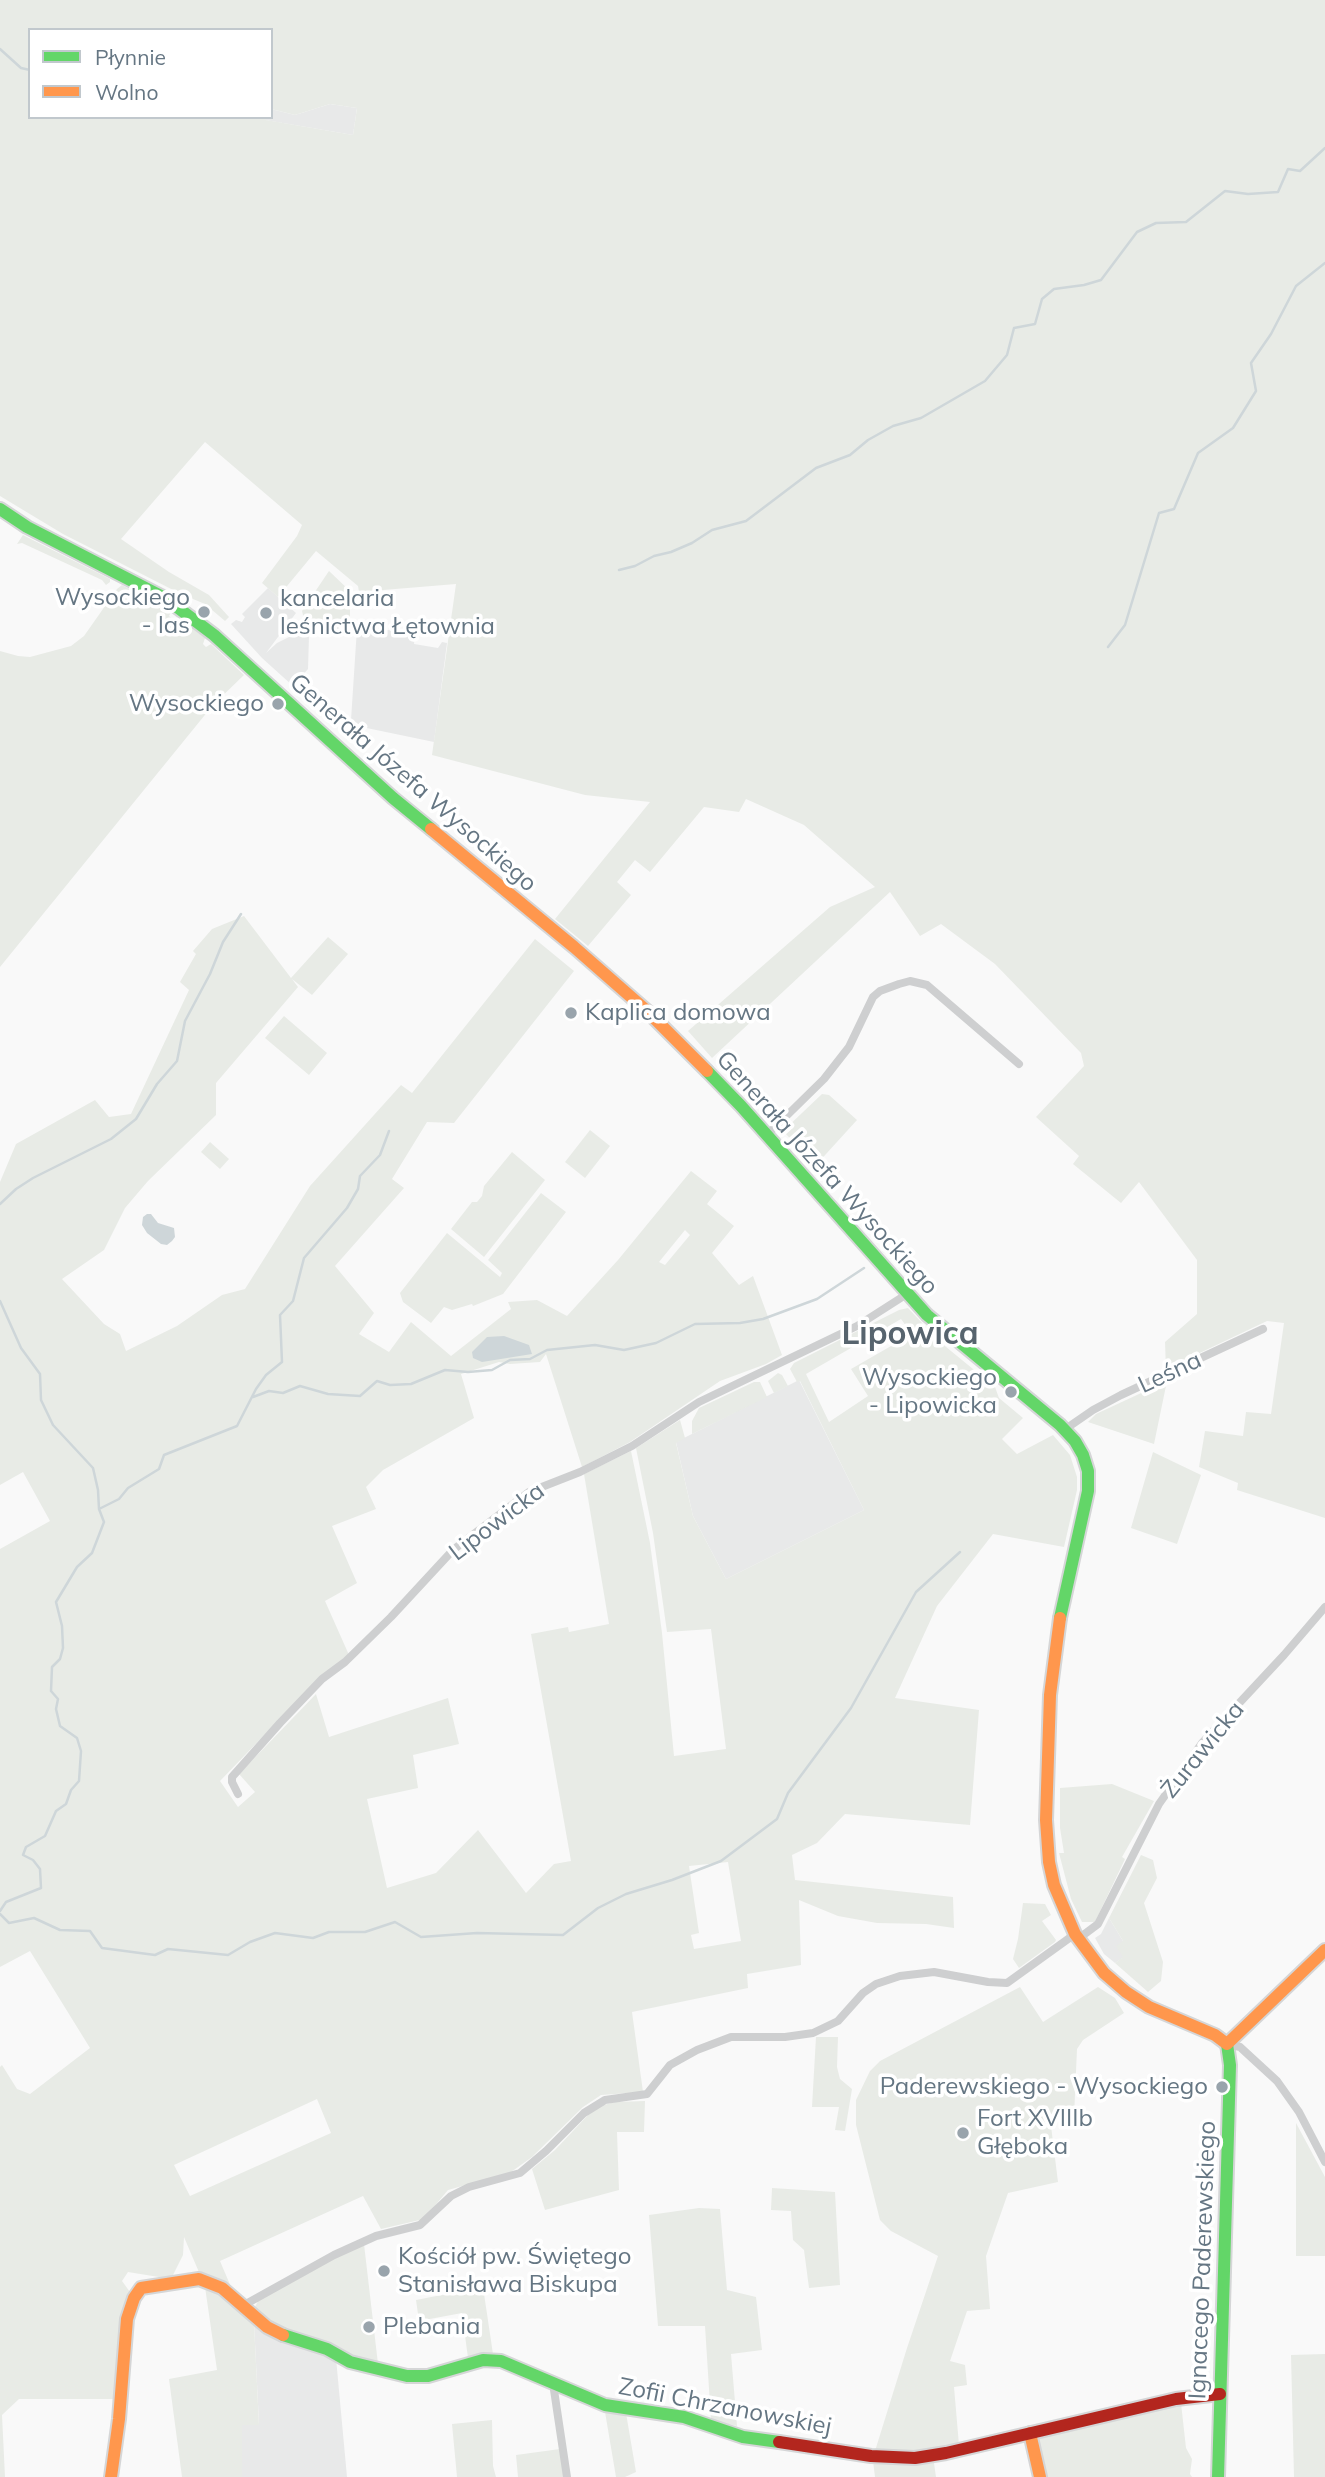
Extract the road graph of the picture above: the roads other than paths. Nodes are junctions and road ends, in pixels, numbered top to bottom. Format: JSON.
{"nodes":[{"id":1,"x":0,"y":509,"type":"edge"},
{"id":2,"x":1019,"y":1064,"type":"dead end"},
{"id":3,"x":768,"y":1135,"type":"junction"},
{"id":4,"x":907,"y":1294,"type":"junction"},
{"id":5,"x":1263,"y":1329,"type":"dead end"},
{"id":6,"x":1064,"y":1430,"type":"junction"},
{"id":7,"x":1325,"y":1607,"type":"edge"},
{"id":8,"x":238,"y":1794,"type":"dead end"},
{"id":9,"x":1077,"y":1937,"type":"junction"},
{"id":10,"x":1325,"y":1950,"type":"edge"},
{"id":11,"x":1227,"y":2044,"type":"junction"},
{"id":12,"x":1325,"y":2162,"type":"edge"},
{"id":13,"x":244,"y":2305,"type":"junction"},
{"id":14,"x":556,"y":2384,"type":"junction"},
{"id":15,"x":1220,"y":2394,"type":"junction"},
{"id":16,"x":1030,"y":2433,"type":"junction"},
{"id":17,"x":111,"y":2477,"type":"edge"},
{"id":18,"x":567,"y":2477,"type":"edge"},
{"id":19,"x":1040,"y":2477,"type":"edge"},
{"id":20,"x":1218,"y":2477,"type":"edge"}],
"edges":[{"from":1,"to":3,"type":"street","name":"Generała Józefa Wysockiego"},
{"from":2,"to":3,"type":"street"},
{"from":3,"to":4,"type":"street","name":"Generała Józefa Wysockiego"},
{"from":4,"to":6,"type":"street","name":"Generała Józefa Wysockiego"},
{"from":4,"to":8,"type":"street","name":"Lipowicka"},
{"from":5,"to":6,"type":"street","name":"Leśna"},
{"from":6,"to":9,"type":"street","name":"Generała Józefa Wysockiego"},
{"from":7,"to":9,"type":"street","name":"Żurawicka"},
{"from":9,"to":11,"type":"street","name":"Generała Józefa Wysockiego"},
{"from":9,"to":13,"type":"street","name":"Żurawicka"},
{"from":10,"to":11,"type":"street"},
{"from":11,"to":12,"type":"street"},
{"from":11,"to":15,"type":"street","name":"Ignacego Paderewskiego"},
{"from":13,"to":14,"type":"street","name":"Zofii Chrzanowskiej"},
{"from":13,"to":17,"type":"street","name":"Zofii Chrzanowskiej"},
{"from":14,"to":16,"type":"street","name":"Zofii Chrzanowskiej"},
{"from":14,"to":18,"type":"street"},
{"from":15,"to":16,"type":"street","name":"Zofii Chrzanowskiej"},
{"from":15,"to":20,"type":"street","name":"Ignacego Paderewskiego"},
{"from":16,"to":19,"type":"street"}]}
